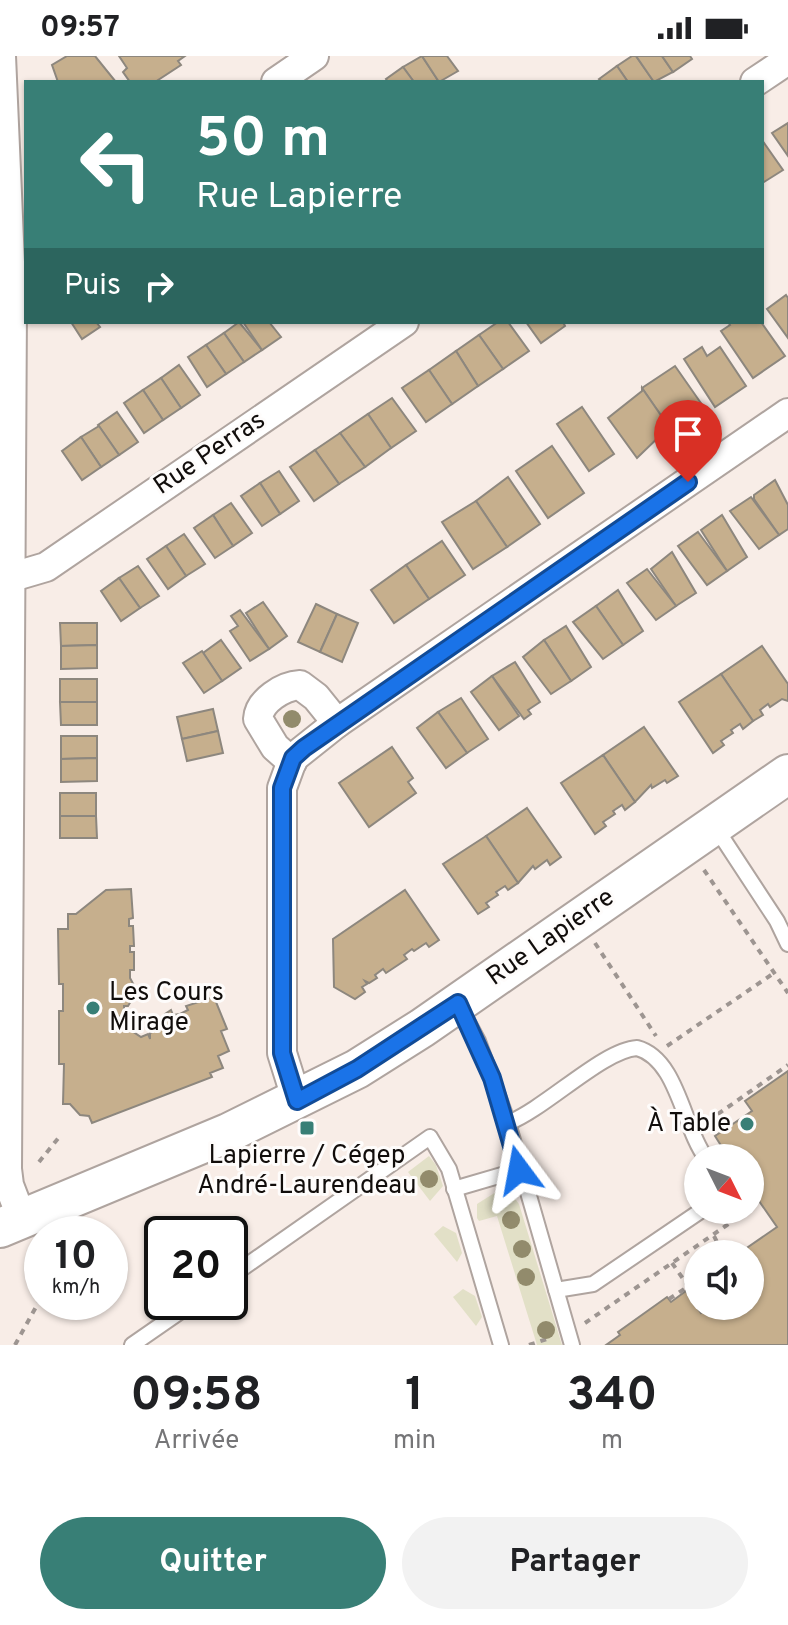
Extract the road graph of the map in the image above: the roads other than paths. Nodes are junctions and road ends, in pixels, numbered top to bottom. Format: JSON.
{"nodes":[{"id":1,"x":1,"y":56,"type":"edge"},
{"id":2,"x":314,"y":56,"type":"edge"},
{"id":3,"x":788,"y":60,"type":"edge"},
{"id":4,"x":279,"y":80,"type":"edge"},
{"id":5,"x":758,"y":80,"type":"edge"},
{"id":6,"x":3,"y":97,"type":"junction"},
{"id":7,"x":24,"y":126,"type":"edge"},
{"id":8,"x":18,"y":249,"type":"edge"},
{"id":9,"x":401,"y":324,"type":"edge"},
{"id":10,"x":788,"y":413,"type":"edge"},
{"id":11,"x":12,"y":577,"type":"junction"},
{"id":12,"x":337,"y":723,"type":"junction"},
{"id":13,"x":292,"y":762,"type":"junction"},
{"id":14,"x":788,"y":774,"type":"edge"},
{"id":15,"x":714,"y":825,"type":"junction"},
{"id":16,"x":788,"y":944,"type":"edge"},
{"id":17,"x":458,"y":1003,"type":"junction"},
{"id":18,"x":297,"y":1101,"type":"junction"},
{"id":19,"x":508,"y":1123,"type":"junction"},
{"id":20,"x":697,"y":1144,"type":"edge"},
{"id":21,"x":519,"y":1170,"type":"junction"},
{"id":22,"x":454,"y":1189,"type":"junction"},
{"id":23,"x":684,"y":1222,"type":"edge"},
{"id":24,"x":11,"y":1224,"type":"edge"},
{"id":25,"x":248,"y":1264,"type":"edge"},
{"id":26,"x":556,"y":1290,"type":"junction"},
{"id":27,"x":168,"y":1320,"type":"edge"},
{"id":28,"x":132,"y":1345,"type":"edge"},
{"id":29,"x":501,"y":1345,"type":"edge"},
{"id":30,"x":572,"y":1345,"type":"edge"}],
"edges":[{"from":1,"to":6,"type":"street"},
{"from":2,"to":4,"type":"street"},
{"from":3,"to":5,"type":"street"},
{"from":6,"to":7,"type":"street"},
{"from":6,"to":8,"type":"street"},
{"from":8,"to":11,"type":"street"},
{"from":9,"to":11,"type":"street","name":"Rue Perras"},
{"from":10,"to":12,"type":"street"},
{"from":11,"to":24,"type":"street"},
{"from":12,"to":13,"type":"street"},
{"from":12,"to":13,"type":"street"},
{"from":13,"to":18,"type":"street"},
{"from":14,"to":15,"type":"street","name":"Rue Lapierre"},
{"from":15,"to":16,"type":"lane"},
{"from":15,"to":17,"type":"street","name":"Rue Lapierre"},
{"from":17,"to":18,"type":"street","name":"Rue Lapierre"},
{"from":17,"to":19,"type":"lane"},
{"from":18,"to":24,"type":"street","name":"Rue Lapierre"},
{"from":19,"to":20,"type":"lane"},
{"from":19,"to":21,"type":"lane"},
{"from":21,"to":22,"type":"lane"},
{"from":21,"to":26,"type":"lane"},
{"from":22,"to":25,"type":"lane"},
{"from":22,"to":29,"type":"lane"},
{"from":23,"to":26,"type":"lane"},
{"from":26,"to":30,"type":"lane"},
{"from":27,"to":28,"type":"lane"}]}
